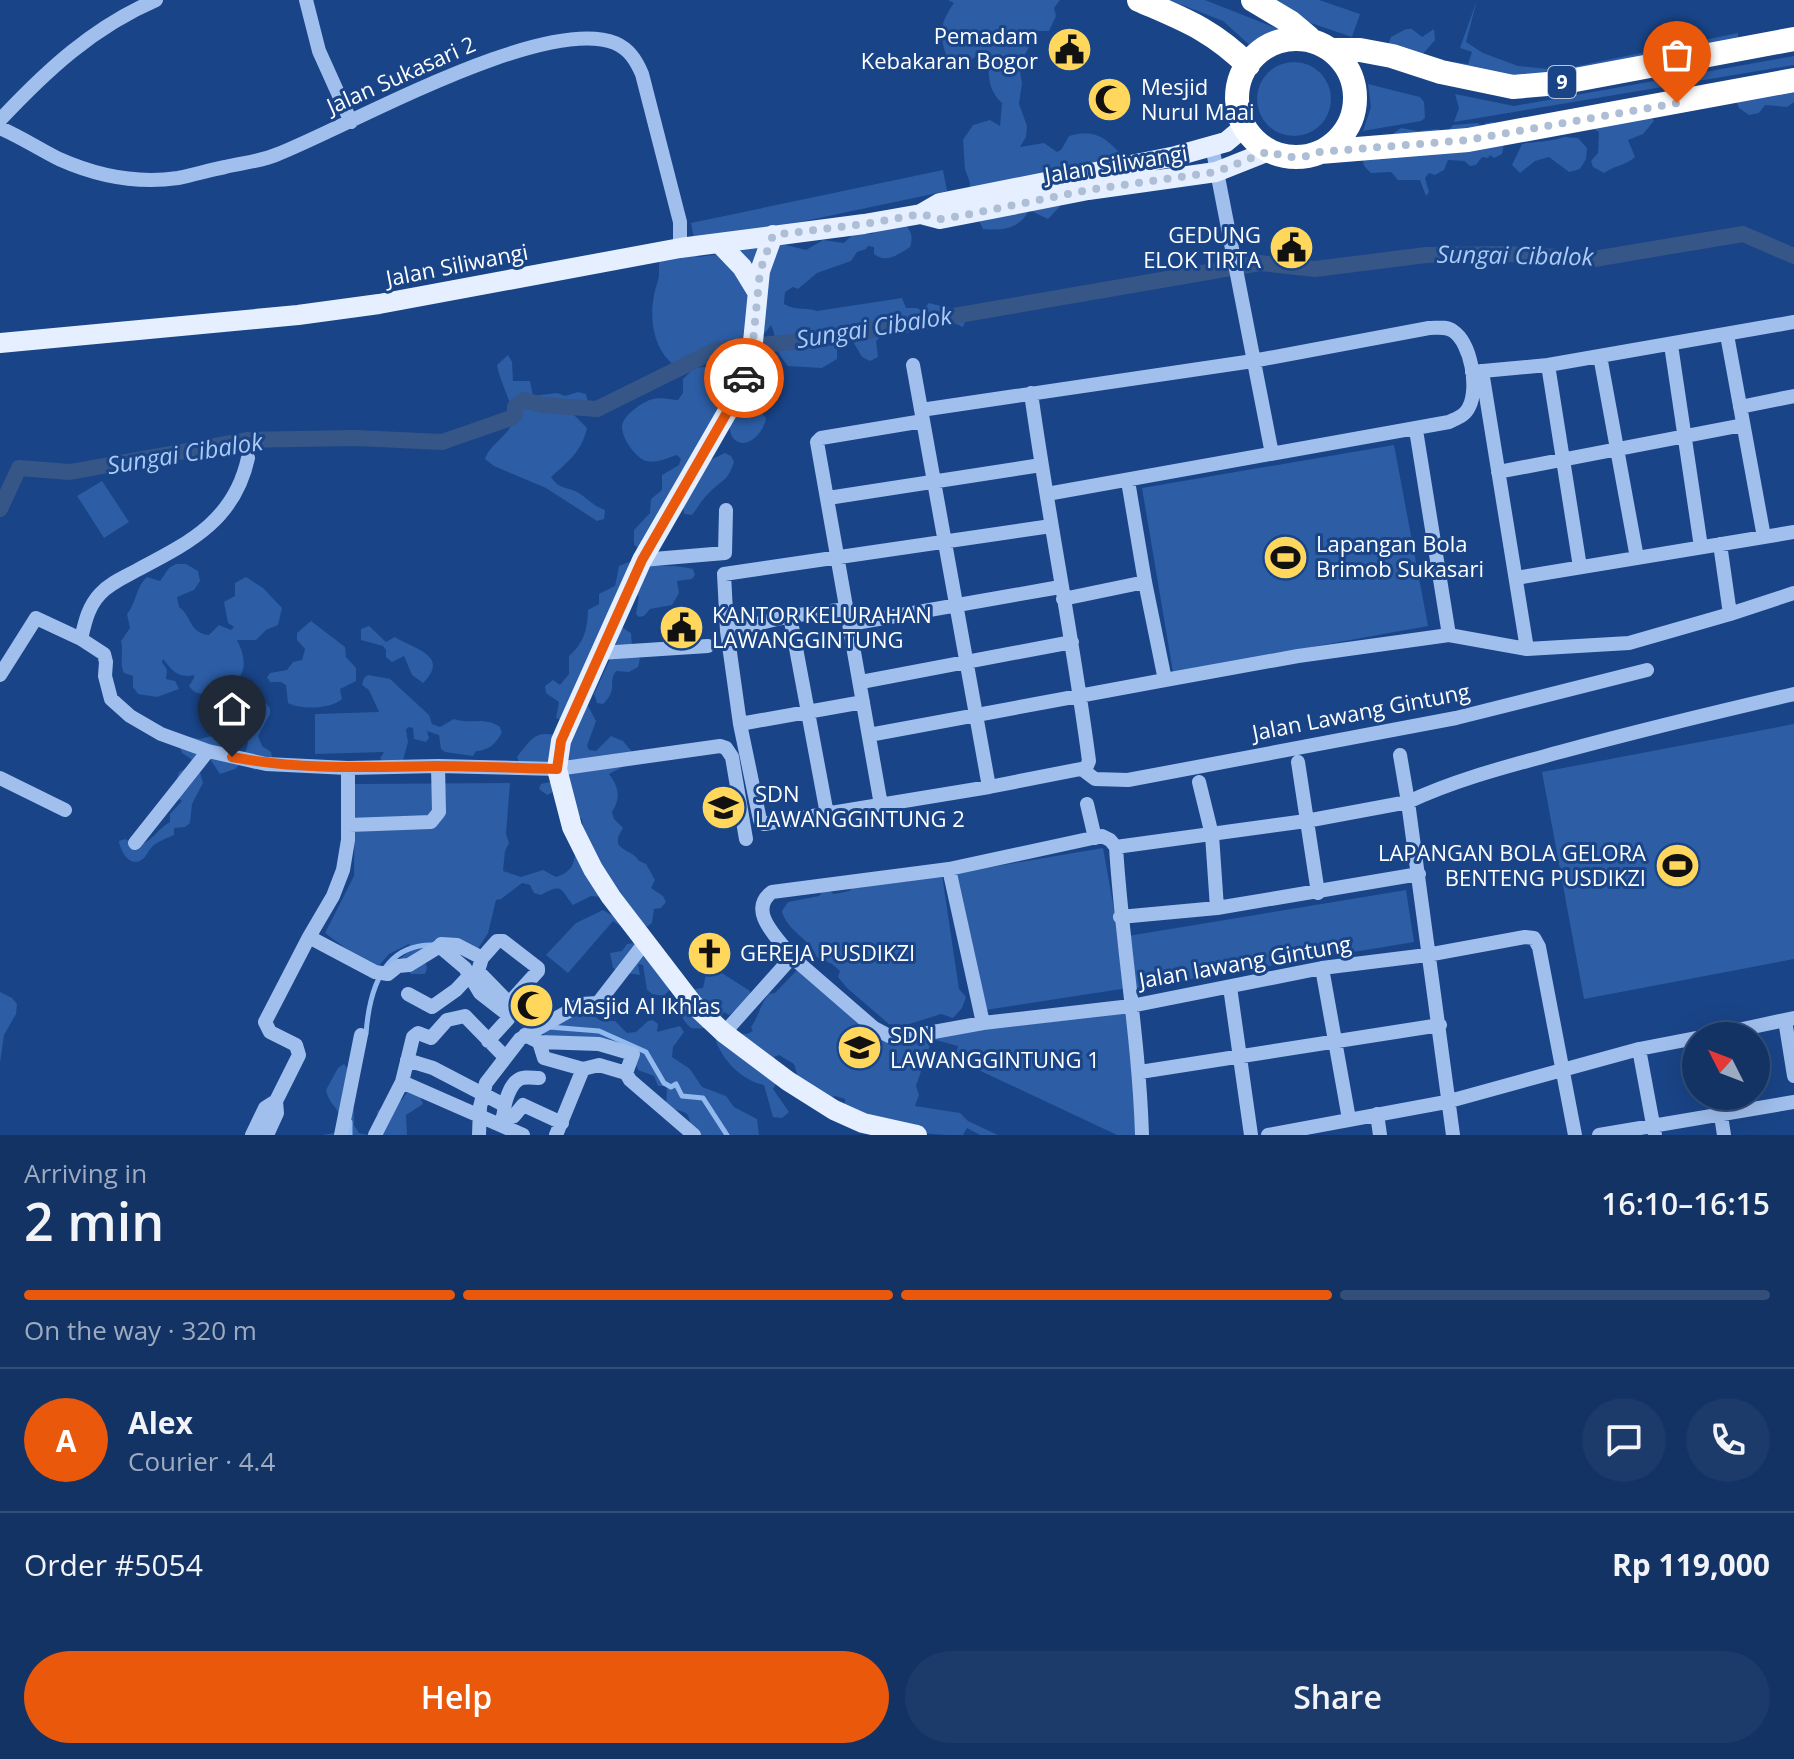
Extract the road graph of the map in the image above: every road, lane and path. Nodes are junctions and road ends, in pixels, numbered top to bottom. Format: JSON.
{"nodes":[{"id":1,"x":156,"y":0,"type":"edge"},
{"id":2,"x":306,"y":0,"type":"edge"},
{"id":3,"x":1139,"y":0,"type":"edge"},
{"id":4,"x":1253,"y":0,"type":"edge"},
{"id":5,"x":1309,"y":38,"type":"junction"},
{"id":6,"x":1794,"y":39,"type":"edge"},
{"id":7,"x":1331,"y":50,"type":"junction"},
{"id":8,"x":1248,"y":65,"type":"junction"},
{"id":9,"x":1794,"y":80,"type":"edge"},
{"id":10,"x":0,"y":120,"type":"edge"},
{"id":11,"x":351,"y":122,"type":"junction"},
{"id":12,"x":1244,"y":127,"type":"junction"},
{"id":13,"x":0,"y":128,"type":"edge"},
{"id":14,"x":1212,"y":146,"type":"junction"},
{"id":15,"x":1269,"y":151,"type":"junction"},
{"id":16,"x":1320,"y":152,"type":"junction"},
{"id":17,"x":1216,"y":172,"type":"junction"},
{"id":18,"x":921,"y":214,"type":"junction"},
{"id":19,"x":773,"y":235,"type":"junction"},
{"id":20,"x":720,"y":244,"type":"junction"},
{"id":21,"x":680,"y":248,"type":"junction"},
{"id":22,"x":756,"y":290,"type":"junction"},
{"id":23,"x":1794,"y":322,"type":"edge"},
{"id":24,"x":1727,"y":335,"type":"junction"},
{"id":25,"x":0,"y":343,"type":"edge"},
{"id":26,"x":1671,"y":345,"type":"junction"},
{"id":27,"x":1600,"y":356,"type":"junction"},
{"id":28,"x":1253,"y":361,"type":"junction"},
{"id":29,"x":913,"y":365,"type":"dead end"},
{"id":30,"x":1548,"y":365,"type":"junction"},
{"id":31,"x":1477,"y":372,"type":"junction"},
{"id":32,"x":1031,"y":393,"type":"junction"},
{"id":33,"x":1794,"y":396,"type":"edge"},
{"id":34,"x":1740,"y":407,"type":"junction"},
{"id":35,"x":922,"y":416,"type":"junction"},
{"id":36,"x":1743,"y":425,"type":"junction"},
{"id":37,"x":1416,"y":430,"type":"junction"},
{"id":38,"x":1685,"y":436,"type":"junction"},
{"id":39,"x":1617,"y":449,"type":"junction"},
{"id":40,"x":1272,"y":454,"type":"junction"},
{"id":41,"x":248,"y":458,"type":"dead end"},
{"id":42,"x":1563,"y":459,"type":"junction"},
{"id":43,"x":1041,"y":465,"type":"junction"},
{"id":44,"x":1498,"y":472,"type":"junction"},
{"id":45,"x":1128,"y":481,"type":"junction"},
{"id":46,"x":934,"y":482,"type":"junction"},
{"id":47,"x":1047,"y":494,"type":"junction"},
{"id":48,"x":828,"y":498,"type":"junction"},
{"id":49,"x":726,"y":510,"type":"dead end"},
{"id":50,"x":1051,"y":526,"type":"junction"},
{"id":51,"x":1794,"y":532,"type":"edge"},
{"id":52,"x":1764,"y":537,"type":"junction"},
{"id":53,"x":945,"y":541,"type":"junction"},
{"id":54,"x":1720,"y":544,"type":"junction"},
{"id":55,"x":1701,"y":547,"type":"junction"},
{"id":56,"x":725,"y":553,"type":"junction"},
{"id":57,"x":838,"y":557,"type":"junction"},
{"id":58,"x":1637,"y":558,"type":"junction"},
{"id":59,"x":642,"y":560,"type":"junction"},
{"id":60,"x":1580,"y":567,"type":"junction"},
{"id":61,"x":724,"y":574,"type":"junction"},
{"id":62,"x":1516,"y":578,"type":"junction"},
{"id":63,"x":1145,"y":582,"type":"junction"},
{"id":64,"x":1062,"y":593,"type":"junction"},
{"id":65,"x":1794,"y":593,"type":"edge"},
{"id":66,"x":956,"y":605,"type":"junction"},
{"id":67,"x":1730,"y":614,"type":"junction"},
{"id":68,"x":790,"y":616,"type":"junction"},
{"id":69,"x":848,"y":616,"type":"junction"},
{"id":70,"x":727,"y":631,"type":"junction"},
{"id":71,"x":1449,"y":635,"type":"junction"},
{"id":72,"x":81,"y":639,"type":"junction"},
{"id":73,"x":1072,"y":642,"type":"junction"},
{"id":74,"x":708,"y":646,"type":"dead end"},
{"id":75,"x":1527,"y":649,"type":"junction"},
{"id":76,"x":600,"y":653,"type":"junction"},
{"id":77,"x":966,"y":662,"type":"junction"},
{"id":78,"x":1647,"y":670,"type":"dead end"},
{"id":79,"x":0,"y":675,"type":"edge"},
{"id":80,"x":1165,"y":680,"type":"junction"},
{"id":81,"x":861,"y":682,"type":"junction"},
{"id":82,"x":1794,"y":694,"type":"edge"},
{"id":83,"x":1080,"y":696,"type":"junction"},
{"id":84,"x":863,"y":702,"type":"junction"},
{"id":85,"x":807,"y":712,"type":"junction"},
{"id":86,"x":976,"y":715,"type":"junction"},
{"id":87,"x":740,"y":724,"type":"junction"},
{"id":88,"x":869,"y":735,"type":"junction"},
{"id":89,"x":208,"y":751,"type":"junction"},
{"id":90,"x":1400,"y":755,"type":"dead end"},
{"id":91,"x":1298,"y":762,"type":"dead end"},
{"id":92,"x":438,"y":766,"type":"junction"},
{"id":93,"x":348,"y":768,"type":"junction"},
{"id":94,"x":557,"y":769,"type":"junction"},
{"id":95,"x":1083,"y":770,"type":"junction"},
{"id":96,"x":0,"y":778,"type":"edge"},
{"id":97,"x":1199,"y":782,"type":"dead end"},
{"id":98,"x":989,"y":787,"type":"junction"},
{"id":99,"x":1408,"y":802,"type":"junction"},
{"id":100,"x":1087,"y":804,"type":"dead end"},
{"id":101,"x":881,"y":805,"type":"junction"},
{"id":102,"x":65,"y":810,"type":"dead end"},
{"id":103,"x":827,"y":814,"type":"junction"},
{"id":104,"x":1306,"y":821,"type":"junction"},
{"id":105,"x":349,"y":825,"type":"junction"},
{"id":106,"x":1212,"y":835,"type":"junction"},
{"id":107,"x":1095,"y":838,"type":"junction"},
{"id":108,"x":746,"y":839,"type":"dead end"},
{"id":109,"x":135,"y":843,"type":"dead end"},
{"id":110,"x":1116,"y":847,"type":"junction"},
{"id":111,"x":949,"y":869,"type":"junction"},
{"id":112,"x":1419,"y":874,"type":"junction"},
{"id":113,"x":1318,"y":893,"type":"junction"},
{"id":114,"x":1217,"y":908,"type":"junction"},
{"id":115,"x":1120,"y":917,"type":"junction"},
{"id":116,"x":309,"y":937,"type":"junction"},
{"id":117,"x":646,"y":941,"type":"junction"},
{"id":118,"x":440,"y":945,"type":"junction"},
{"id":119,"x":1427,"y":955,"type":"junction"},
{"id":120,"x":792,"y":957,"type":"junction"},
{"id":121,"x":482,"y":958,"type":"junction"},
{"id":122,"x":1322,"y":968,"type":"junction"},
{"id":123,"x":470,"y":975,"type":"junction"},
{"id":124,"x":1230,"y":987,"type":"junction"},
{"id":125,"x":408,"y":994,"type":"dead end"},
{"id":126,"x":445,"y":997,"type":"junction"},
{"id":127,"x":1131,"y":1006,"type":"junction"},
{"id":128,"x":465,"y":1016,"type":"junction"},
{"id":129,"x":1789,"y":1019,"type":"edge"},
{"id":130,"x":983,"y":1023,"type":"junction"},
{"id":131,"x":1440,"y":1025,"type":"junction"},
{"id":132,"x":724,"y":1033,"type":"junction"},
{"id":133,"x":361,"y":1035,"type":"dead end"},
{"id":134,"x":531,"y":1037,"type":"junction"},
{"id":135,"x":488,"y":1041,"type":"junction"},
{"id":136,"x":1335,"y":1041,"type":"junction"},
{"id":137,"x":1682,"y":1041,"type":"edge"},
{"id":138,"x":1639,"y":1049,"type":"junction"},
{"id":139,"x":1240,"y":1056,"type":"junction"},
{"id":140,"x":505,"y":1057,"type":"junction"},
{"id":141,"x":407,"y":1060,"type":"junction"},
{"id":142,"x":583,"y":1069,"type":"junction"},
{"id":143,"x":1565,"y":1071,"type":"junction"},
{"id":144,"x":1140,"y":1072,"type":"junction"},
{"id":145,"x":626,"y":1073,"type":"junction"},
{"id":146,"x":1794,"y":1076,"type":"edge"},
{"id":147,"x":539,"y":1078,"type":"dead end"},
{"id":148,"x":402,"y":1082,"type":"junction"},
{"id":149,"x":483,"y":1095,"type":"junction"},
{"id":150,"x":276,"y":1101,"type":"junction"},
{"id":151,"x":1446,"y":1102,"type":"junction"},
{"id":152,"x":1794,"y":1102,"type":"edge"},
{"id":153,"x":1720,"y":1110,"type":"edge"},
{"id":154,"x":503,"y":1114,"type":"junction"},
{"id":155,"x":1377,"y":1114,"type":"junction"},
{"id":156,"x":1721,"y":1114,"type":"junction"},
{"id":157,"x":480,"y":1116,"type":"junction"},
{"id":158,"x":1349,"y":1119,"type":"junction"},
{"id":159,"x":559,"y":1129,"type":"edge"},
{"id":160,"x":1654,"y":1130,"type":"edge"},
{"id":161,"x":1301,"y":1132,"type":"edge"},
{"id":162,"x":252,"y":1135,"type":"edge"},
{"id":163,"x":267,"y":1135,"type":"edge"},
{"id":164,"x":341,"y":1135,"type":"edge"},
{"id":165,"x":375,"y":1135,"type":"edge"},
{"id":166,"x":479,"y":1135,"type":"edge"},
{"id":167,"x":523,"y":1135,"type":"edge"},
{"id":168,"x":694,"y":1135,"type":"edge"},
{"id":169,"x":917,"y":1135,"type":"edge"},
{"id":170,"x":1142,"y":1135,"type":"edge"},
{"id":171,"x":1251,"y":1135,"type":"edge"},
{"id":172,"x":1268,"y":1135,"type":"edge"},
{"id":173,"x":1380,"y":1135,"type":"edge"},
{"id":174,"x":1453,"y":1135,"type":"edge"},
{"id":175,"x":1575,"y":1135,"type":"edge"},
{"id":176,"x":1599,"y":1135,"type":"edge"},
{"id":177,"x":1724,"y":1135,"type":"edge"}],
"edges":[{"from":1,"to":10,"type":"street"},
{"from":2,"to":11,"type":"street"},
{"from":3,"to":8,"type":"highway"},
{"from":4,"to":5,"type":"highway","number":"9"},
{"from":5,"to":7,"type":"highway","number":"9"},
{"from":5,"to":8,"type":"highway"},
{"from":6,"to":7,"type":"highway","number":"9"},
{"from":7,"to":16,"type":"highway","number":"9"},
{"from":8,"to":12,"type":"highway"},
{"from":9,"to":16,"type":"highway","number":"9"},
{"from":11,"to":13,"type":"street","name":"Jalan Sukasari 2"},
{"from":11,"to":21,"type":"street","name":"Jalan Sukasari 2"},
{"from":12,"to":14,"type":"main road","name":"Jalan Siliwangi"},
{"from":12,"to":15,"type":"highway"},
{"from":14,"to":17,"type":"street"},
{"from":14,"to":18,"type":"main road","name":"Jalan Siliwangi"},
{"from":15,"to":16,"type":"highway","number":"9"},
{"from":15,"to":17,"type":"main road","name":"Jalan Siliwangi"},
{"from":17,"to":18,"type":"main road","name":"Jalan Siliwangi"},
{"from":17,"to":28,"type":"street"},
{"from":18,"to":19,"type":"main road","name":"Jalan Siliwangi"},
{"from":19,"to":20,"type":"main road","name":"Jalan Siliwangi"},
{"from":19,"to":22,"type":"main road"},
{"from":20,"to":21,"type":"main road","name":"Jalan Siliwangi"},
{"from":20,"to":22,"type":"main road"},
{"from":21,"to":25,"type":"main road","name":"Jalan Siliwangi"},
{"from":22,"to":59,"type":"main road"},
{"from":23,"to":24,"type":"street"},
{"from":24,"to":26,"type":"street"},
{"from":24,"to":34,"type":"street"},
{"from":26,"to":27,"type":"street"},
{"from":26,"to":38,"type":"street"},
{"from":27,"to":30,"type":"street"},
{"from":27,"to":39,"type":"street"},
{"from":28,"to":31,"type":"street"},
{"from":28,"to":32,"type":"street"},
{"from":28,"to":40,"type":"street"},
{"from":29,"to":35,"type":"street"},
{"from":30,"to":31,"type":"street"},
{"from":30,"to":42,"type":"street"},
{"from":31,"to":37,"type":"street"},
{"from":31,"to":44,"type":"street"},
{"from":32,"to":35,"type":"street"},
{"from":32,"to":43,"type":"street"},
{"from":33,"to":34,"type":"street"},
{"from":34,"to":36,"type":"street"},
{"from":35,"to":46,"type":"street"},
{"from":35,"to":48,"type":"street"},
{"from":36,"to":38,"type":"street"},
{"from":36,"to":52,"type":"street"},
{"from":37,"to":40,"type":"street"},
{"from":37,"to":71,"type":"street"},
{"from":38,"to":39,"type":"street"},
{"from":38,"to":55,"type":"street"},
{"from":39,"to":42,"type":"street"},
{"from":39,"to":58,"type":"street"},
{"from":40,"to":45,"type":"street"},
{"from":41,"to":72,"type":"street"},
{"from":42,"to":44,"type":"street"},
{"from":42,"to":60,"type":"street"},
{"from":43,"to":46,"type":"street"},
{"from":43,"to":47,"type":"street"},
{"from":44,"to":62,"type":"street"},
{"from":45,"to":47,"type":"street"},
{"from":45,"to":63,"type":"street"},
{"from":46,"to":48,"type":"street"},
{"from":46,"to":53,"type":"street"},
{"from":47,"to":50,"type":"street"},
{"from":48,"to":57,"type":"street"},
{"from":49,"to":56,"type":"street","name":"Jalan Lawang Gintung"},
{"from":50,"to":53,"type":"street"},
{"from":50,"to":64,"type":"street"},
{"from":51,"to":52,"type":"street"},
{"from":52,"to":54,"type":"street"},
{"from":53,"to":57,"type":"street"},
{"from":53,"to":66,"type":"street"},
{"from":54,"to":55,"type":"street"},
{"from":54,"to":67,"type":"street"},
{"from":55,"to":58,"type":"street"},
{"from":56,"to":59,"type":"street"},
{"from":56,"to":61,"type":"street","name":"Jalan Lawang Gintung"},
{"from":57,"to":61,"type":"street"},
{"from":57,"to":69,"type":"street"},
{"from":58,"to":60,"type":"street"},
{"from":59,"to":76,"type":"main road"},
{"from":60,"to":62,"type":"street"},
{"from":61,"to":70,"type":"street","name":"Jalan Lawang Gintung"},
{"from":62,"to":75,"type":"street"},
{"from":63,"to":64,"type":"street"},
{"from":63,"to":80,"type":"street"},
{"from":64,"to":66,"type":"street"},
{"from":64,"to":73,"type":"street"},
{"from":65,"to":67,"type":"street"},
{"from":66,"to":69,"type":"street"},
{"from":66,"to":77,"type":"street"},
{"from":67,"to":75,"type":"street"},
{"from":68,"to":69,"type":"street"},
{"from":68,"to":70,"type":"street"},
{"from":68,"to":85,"type":"street"},
{"from":69,"to":81,"type":"street"},
{"from":70,"to":87,"type":"street","name":"Jalan Lawang Gintung"},
{"from":71,"to":75,"type":"street"},
{"from":71,"to":80,"type":"street"},
{"from":72,"to":79,"type":"street"},
{"from":72,"to":89,"type":"street"},
{"from":73,"to":77,"type":"street"},
{"from":73,"to":83,"type":"street"},
{"from":74,"to":76,"type":"street"},
{"from":76,"to":94,"type":"main road"},
{"from":77,"to":81,"type":"street"},
{"from":77,"to":86,"type":"street"},
{"from":78,"to":95,"type":"street","name":"Jalan Lawang Gintung"},
{"from":80,"to":83,"type":"street"},
{"from":81,"to":84,"type":"street"},
{"from":82,"to":99,"type":"street"},
{"from":83,"to":86,"type":"street"},
{"from":83,"to":95,"type":"street"},
{"from":84,"to":85,"type":"street"},
{"from":84,"to":88,"type":"street"},
{"from":85,"to":87,"type":"street"},
{"from":85,"to":103,"type":"street"},
{"from":86,"to":88,"type":"street"},
{"from":86,"to":98,"type":"street"},
{"from":87,"to":103,"type":"street","name":"Jalan Lawang Gintung"},
{"from":88,"to":101,"type":"street"},
{"from":89,"to":93,"type":"street"},
{"from":89,"to":109,"type":"street"},
{"from":90,"to":99,"type":"street"},
{"from":91,"to":104,"type":"street","name":"Jalan Lawang Gintung"},
{"from":92,"to":93,"type":"street"},
{"from":92,"to":94,"type":"street"},
{"from":92,"to":105,"type":"street"},
{"from":93,"to":105,"type":"street"},
{"from":94,"to":108,"type":"street"},
{"from":94,"to":117,"type":"main road"},
{"from":95,"to":98,"type":"street","name":"Jalan Lawang Gintung"},
{"from":96,"to":102,"type":"street"},
{"from":97,"to":106,"type":"street"},
{"from":98,"to":101,"type":"street","name":"Jalan Lawang Gintung"},
{"from":99,"to":104,"type":"street"},
{"from":99,"to":112,"type":"street"},
{"from":100,"to":107,"type":"street"},
{"from":101,"to":103,"type":"street","name":"Jalan Lawang Gintung"},
{"from":104,"to":106,"type":"street"},
{"from":104,"to":113,"type":"street","name":"Jalan Lawang Gintung"},
{"from":105,"to":116,"type":"street"},
{"from":106,"to":110,"type":"street"},
{"from":106,"to":114,"type":"street"},
{"from":107,"to":110,"type":"street"},
{"from":107,"to":111,"type":"street"},
{"from":110,"to":115,"type":"street","name":"Jalan Lawang Gintung"},
{"from":111,"to":120,"type":"street"},
{"from":111,"to":130,"type":"street"},
{"from":112,"to":113,"type":"street"},
{"from":112,"to":119,"type":"street"},
{"from":113,"to":114,"type":"street"},
{"from":114,"to":115,"type":"street"},
{"from":115,"to":127,"type":"street","name":"Jalan Lawang Gintung"},
{"from":116,"to":118,"type":"street"},
{"from":116,"to":150,"type":"street"},
{"from":117,"to":132,"type":"main road"},
{"from":117,"to":134,"type":"street"},
{"from":118,"to":121,"type":"street"},
{"from":118,"to":123,"type":"street"},
{"from":119,"to":122,"type":"street","name":"Jalan lawang Gintung"},
{"from":119,"to":131,"type":"street"},
{"from":119,"to":143,"type":"street","name":"Jalan lawang Gintung"},
{"from":120,"to":130,"type":"street","name":"Jalan lawang Gintung"},
{"from":120,"to":132,"type":"street"},
{"from":121,"to":121,"type":"street"},
{"from":122,"to":124,"type":"street","name":"Jalan lawang Gintung"},
{"from":122,"to":136,"type":"street","name":"Jalan Lawang Gintung"},
{"from":123,"to":126,"type":"street"},
{"from":123,"to":135,"type":"street"},
{"from":124,"to":127,"type":"street","name":"Jalan lawang Gintung"},
{"from":124,"to":139,"type":"street","name":"Jalan Lawang Gintung"},
{"from":125,"to":126,"type":"street"},
{"from":126,"to":128,"type":"street"},
{"from":127,"to":130,"type":"street","name":"Jalan lawang Gintung"},
{"from":127,"to":144,"type":"street","name":"Jalan Lawang Gintung"},
{"from":128,"to":135,"type":"street"},
{"from":128,"to":141,"type":"street"},
{"from":129,"to":146,"type":"street"},
{"from":131,"to":136,"type":"street"},
{"from":131,"to":151,"type":"street"},
{"from":132,"to":169,"type":"main road"},
{"from":133,"to":164,"type":"street"},
{"from":134,"to":140,"type":"street"},
{"from":134,"to":142,"type":"street"},
{"from":134,"to":145,"type":"street"},
{"from":135,"to":140,"type":"street"},
{"from":136,"to":139,"type":"street"},
{"from":136,"to":158,"type":"street","name":"Jalan Lawang Gintung"},
{"from":137,"to":138,"type":"street"},
{"from":138,"to":143,"type":"street"},
{"from":138,"to":160,"type":"street"},
{"from":139,"to":144,"type":"street"},
{"from":139,"to":171,"type":"street","name":"Jalan Lawang Gintung"},
{"from":140,"to":149,"type":"street"},
{"from":141,"to":148,"type":"street"},
{"from":141,"to":149,"type":"street"},
{"from":142,"to":145,"type":"street"},
{"from":142,"to":159,"type":"street"},
{"from":143,"to":151,"type":"street"},
{"from":143,"to":175,"type":"street","name":"Jalan lawang Gintung"},
{"from":144,"to":170,"type":"street","name":"Jalan Lawang Gintung"},
{"from":145,"to":168,"type":"street"},
{"from":147,"to":154,"type":"street"},
{"from":148,"to":157,"type":"street"},
{"from":148,"to":165,"type":"street"},
{"from":149,"to":154,"type":"street"},
{"from":149,"to":157,"type":"street"},
{"from":150,"to":162,"type":"street"},
{"from":150,"to":163,"type":"street"},
{"from":151,"to":155,"type":"street"},
{"from":151,"to":174,"type":"street"},
{"from":152,"to":156,"type":"street"},
{"from":153,"to":156,"type":"street"},
{"from":154,"to":157,"type":"street"},
{"from":154,"to":159,"type":"street"},
{"from":154,"to":167,"type":"street"},
{"from":155,"to":158,"type":"street"},
{"from":155,"to":173,"type":"street"},
{"from":156,"to":160,"type":"street"},
{"from":156,"to":177,"type":"street"},
{"from":157,"to":166,"type":"street"},
{"from":158,"to":161,"type":"street"},
{"from":160,"to":176,"type":"street"},
{"from":161,"to":172,"type":"street"}]}
